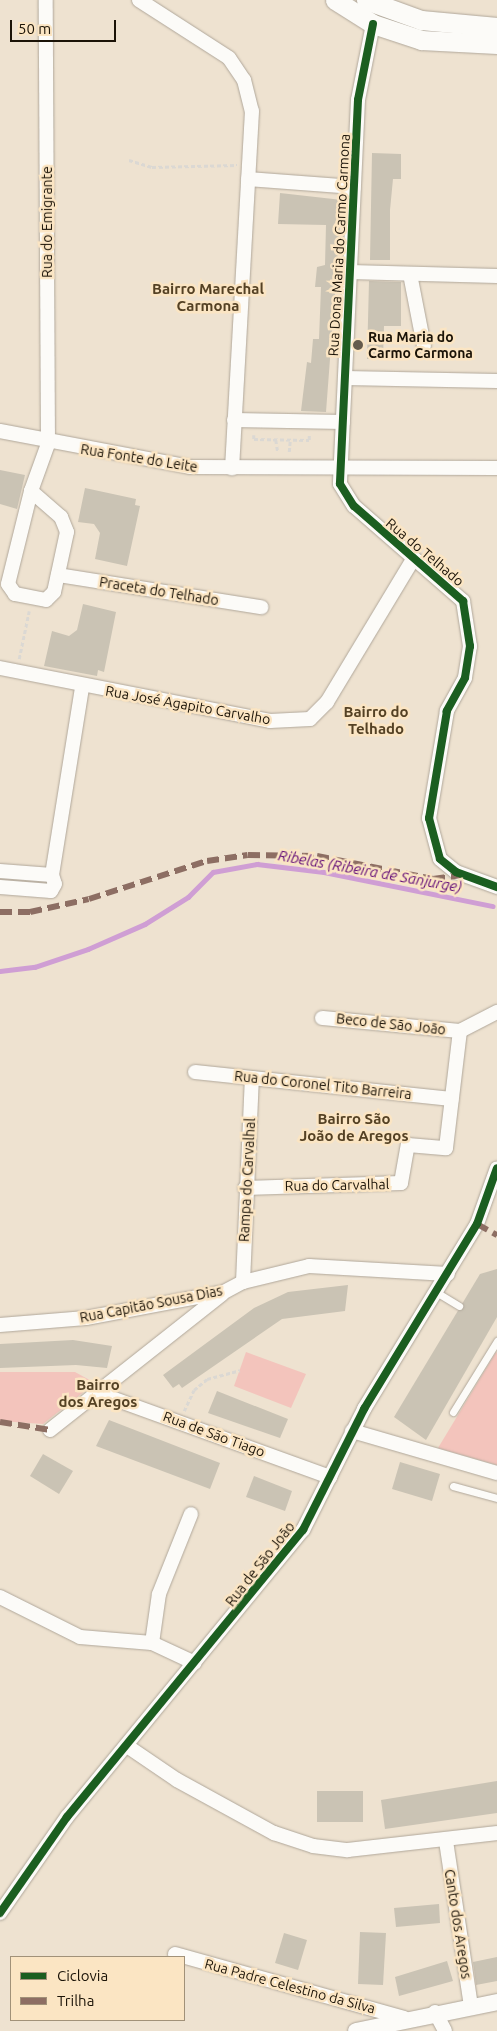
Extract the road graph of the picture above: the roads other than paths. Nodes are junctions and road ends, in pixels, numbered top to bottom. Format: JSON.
{"nodes":[{"id":1,"x":46,"y":0,"type":"edge"},
{"id":2,"x":139,"y":0,"type":"edge"},
{"id":3,"x":335,"y":0,"type":"edge"},
{"id":4,"x":373,"y":11,"type":"edge"},
{"id":5,"x":497,"y":27,"type":"edge"},
{"id":6,"x":497,"y":44,"type":"edge"},
{"id":7,"x":248,"y":172,"type":"junction"},
{"id":8,"x":354,"y":187,"type":"junction"},
{"id":9,"x":350,"y":272,"type":"junction"},
{"id":10,"x":410,"y":274,"type":"junction"},
{"id":11,"x":497,"y":276,"type":"edge"},
{"id":12,"x":424,"y":346,"type":"dead end"},
{"id":13,"x":345,"y":378,"type":"junction"},
{"id":14,"x":497,"y":380,"type":"edge"},
{"id":15,"x":234,"y":420,"type":"junction"},
{"id":16,"x":343,"y":422,"type":"junction"},
{"id":17,"x":0,"y":431,"type":"edge"},
{"id":18,"x":48,"y":444,"type":"junction"},
{"id":19,"x":232,"y":468,"type":"junction"},
{"id":20,"x":497,"y":468,"type":"edge"},
{"id":21,"x":340,"y":469,"type":"junction"},
{"id":22,"x":31,"y":491,"type":"junction"},
{"id":23,"x":412,"y":561,"type":"junction"},
{"id":24,"x":58,"y":575,"type":"junction"},
{"id":25,"x":261,"y":608,"type":"dead end"},
{"id":26,"x":0,"y":668,"type":"edge"},
{"id":27,"x":82,"y":687,"type":"junction"},
{"id":28,"x":0,"y":870,"type":"edge"},
{"id":29,"x":52,"y":875,"type":"junction"},
{"id":30,"x":497,"y":886,"type":"edge"},
{"id":31,"x":0,"y":887,"type":"edge"},
{"id":32,"x":497,"y":1012,"type":"edge"},
{"id":33,"x":322,"y":1018,"type":"dead end"},
{"id":34,"x":460,"y":1031,"type":"junction"},
{"id":35,"x":195,"y":1072,"type":"dead end"},
{"id":36,"x":252,"y":1078,"type":"junction"},
{"id":37,"x":452,"y":1099,"type":"junction"},
{"id":38,"x":497,"y":1168,"type":"edge"},
{"id":39,"x":245,"y":1188,"type":"junction"},
{"id":40,"x":448,"y":1274,"type":"junction"},
{"id":41,"x":243,"y":1282,"type":"junction"},
{"id":42,"x":224,"y":1292,"type":"junction"},
{"id":43,"x":436,"y":1292,"type":"junction"},
{"id":44,"x":459,"y":1306,"type":"dead end"},
{"id":45,"x":0,"y":1325,"type":"edge"},
{"id":46,"x":497,"y":1341,"type":"edge"},
{"id":47,"x":98,"y":1393,"type":"junction"},
{"id":48,"x":453,"y":1412,"type":"dead end"},
{"id":49,"x":50,"y":1430,"type":"dead end"},
{"id":50,"x":352,"y":1431,"type":"junction"},
{"id":51,"x":497,"y":1473,"type":"edge"},
{"id":52,"x":330,"y":1477,"type":"junction"},
{"id":53,"x":453,"y":1486,"type":"dead end"},
{"id":54,"x":497,"y":1498,"type":"edge"},
{"id":55,"x":191,"y":1514,"type":"dead end"},
{"id":56,"x":0,"y":1597,"type":"edge"},
{"id":57,"x":152,"y":1643,"type":"junction"},
{"id":58,"x":195,"y":1663,"type":"junction"},
{"id":59,"x":127,"y":1746,"type":"junction"},
{"id":60,"x":497,"y":1833,"type":"edge"},
{"id":61,"x":446,"y":1840,"type":"junction"},
{"id":62,"x":0,"y":1913,"type":"edge"},
{"id":63,"x":175,"y":1954,"type":"dead end"},
{"id":64,"x":182,"y":1956,"type":"edge"},
{"id":65,"x":185,"y":1957,"type":"edge"},
{"id":66,"x":497,"y":2002,"type":"edge"},
{"id":67,"x":471,"y":2007,"type":"junction"},
{"id":68,"x":435,"y":2012,"type":"junction"},
{"id":69,"x":404,"y":2018,"type":"junction"},
{"id":70,"x":356,"y":2031,"type":"edge"},
{"id":71,"x":446,"y":2031,"type":"edge"}],
"edges":[{"from":1,"to":18,"type":"street","name":"Rua do Emigrante"},
{"from":2,"to":7,"type":"street"},
{"from":3,"to":4,"type":"main road"},
{"from":4,"to":5,"type":"main road"},
{"from":4,"to":6,"type":"main road"},
{"from":4,"to":8,"type":"street","name":"Rua Dona Maria do Carmo Carmona"},
{"from":7,"to":8,"type":"street"},
{"from":7,"to":15,"type":"street"},
{"from":8,"to":9,"type":"street","name":"Rua Dona Maria do Carmo Carmona"},
{"from":9,"to":10,"type":"street"},
{"from":9,"to":13,"type":"street","name":"Rua Dona Maria do Carmo Carmona"},
{"from":10,"to":11,"type":"street"},
{"from":10,"to":12,"type":"street"},
{"from":13,"to":14,"type":"street"},
{"from":13,"to":16,"type":"street","name":"Rua Dona Maria do Carmo Carmona"},
{"from":15,"to":16,"type":"street"},
{"from":15,"to":19,"type":"street"},
{"from":16,"to":21,"type":"street","name":"Rua Dona Maria do Carmo Carmona"},
{"from":17,"to":18,"type":"street","name":"Rua Fonte do Leite"},
{"from":18,"to":19,"type":"street","name":"Rua Fonte do Leite"},
{"from":18,"to":22,"type":"street"},
{"from":19,"to":21,"type":"street","name":"Rua Fonte do Leite"},
{"from":20,"to":21,"type":"street","name":"Rua Fonte do Leite"},
{"from":21,"to":23,"type":"street","name":"Rua do Telhado"},
{"from":22,"to":24,"type":"street"},
{"from":22,"to":24,"type":"street"},
{"from":23,"to":27,"type":"street","name":"Rua José Agapito Carvalho"},
{"from":23,"to":30,"type":"street","name":"Rua do Telhado"},
{"from":24,"to":25,"type":"street","name":"Praceta do Telhado"},
{"from":26,"to":27,"type":"street","name":"Rua José Agapito Carvalho"},
{"from":27,"to":29,"type":"street"},
{"from":28,"to":29,"type":"street"},
{"from":29,"to":31,"type":"street"},
{"from":32,"to":34,"type":"street"},
{"from":33,"to":34,"type":"street","name":"Beco de São João"},
{"from":34,"to":37,"type":"street","name":"Rua do Carvalhal"},
{"from":35,"to":36,"type":"street","name":"Rua do Coronel Tito Barreira"},
{"from":36,"to":37,"type":"street","name":"Rua do Coronel Tito Barreira"},
{"from":36,"to":39,"type":"street","name":"Rampa do Carvalhal"},
{"from":37,"to":39,"type":"street","name":"Rua do Carvalhal"},
{"from":38,"to":40,"type":"street","name":"Rua de São João"},
{"from":39,"to":41,"type":"street","name":"Rampa do Carvalhal"},
{"from":40,"to":41,"type":"street","name":"Rua Capitão Sousa Dias"},
{"from":40,"to":43,"type":"street","name":"Rua de São João"},
{"from":41,"to":42,"type":"street","name":"Rua Capitão Sousa Dias"},
{"from":42,"to":45,"type":"street","name":"Rua Capitão Sousa Dias"},
{"from":42,"to":47,"type":"street"},
{"from":43,"to":44,"type":"lane"},
{"from":43,"to":50,"type":"street","name":"Rua de São João"},
{"from":46,"to":48,"type":"lane"},
{"from":47,"to":49,"type":"street"},
{"from":47,"to":52,"type":"street","name":"Rua de São Tiago"},
{"from":50,"to":51,"type":"street"},
{"from":50,"to":52,"type":"street","name":"Rua de São João"},
{"from":52,"to":58,"type":"street","name":"Rua de São João"},
{"from":53,"to":54,"type":"lane"},
{"from":55,"to":57,"type":"street"},
{"from":56,"to":57,"type":"street"},
{"from":57,"to":58,"type":"street"},
{"from":58,"to":59,"type":"street","name":"Rua de São João"},
{"from":59,"to":61,"type":"street"},
{"from":59,"to":62,"type":"street","name":"Rua de São João"},
{"from":60,"to":61,"type":"street"},
{"from":61,"to":67,"type":"street","name":"Canto dos Aregos"},
{"from":63,"to":64,"type":"street","name":"Rua Padre Celestino da Silva"},
{"from":65,"to":69,"type":"street","name":"Rua Padre Celestino da Silva"},
{"from":66,"to":67,"type":"street"},
{"from":67,"to":68,"type":"street"},
{"from":68,"to":69,"type":"street"},
{"from":68,"to":71,"type":"street"},
{"from":69,"to":70,"type":"street"}]}
